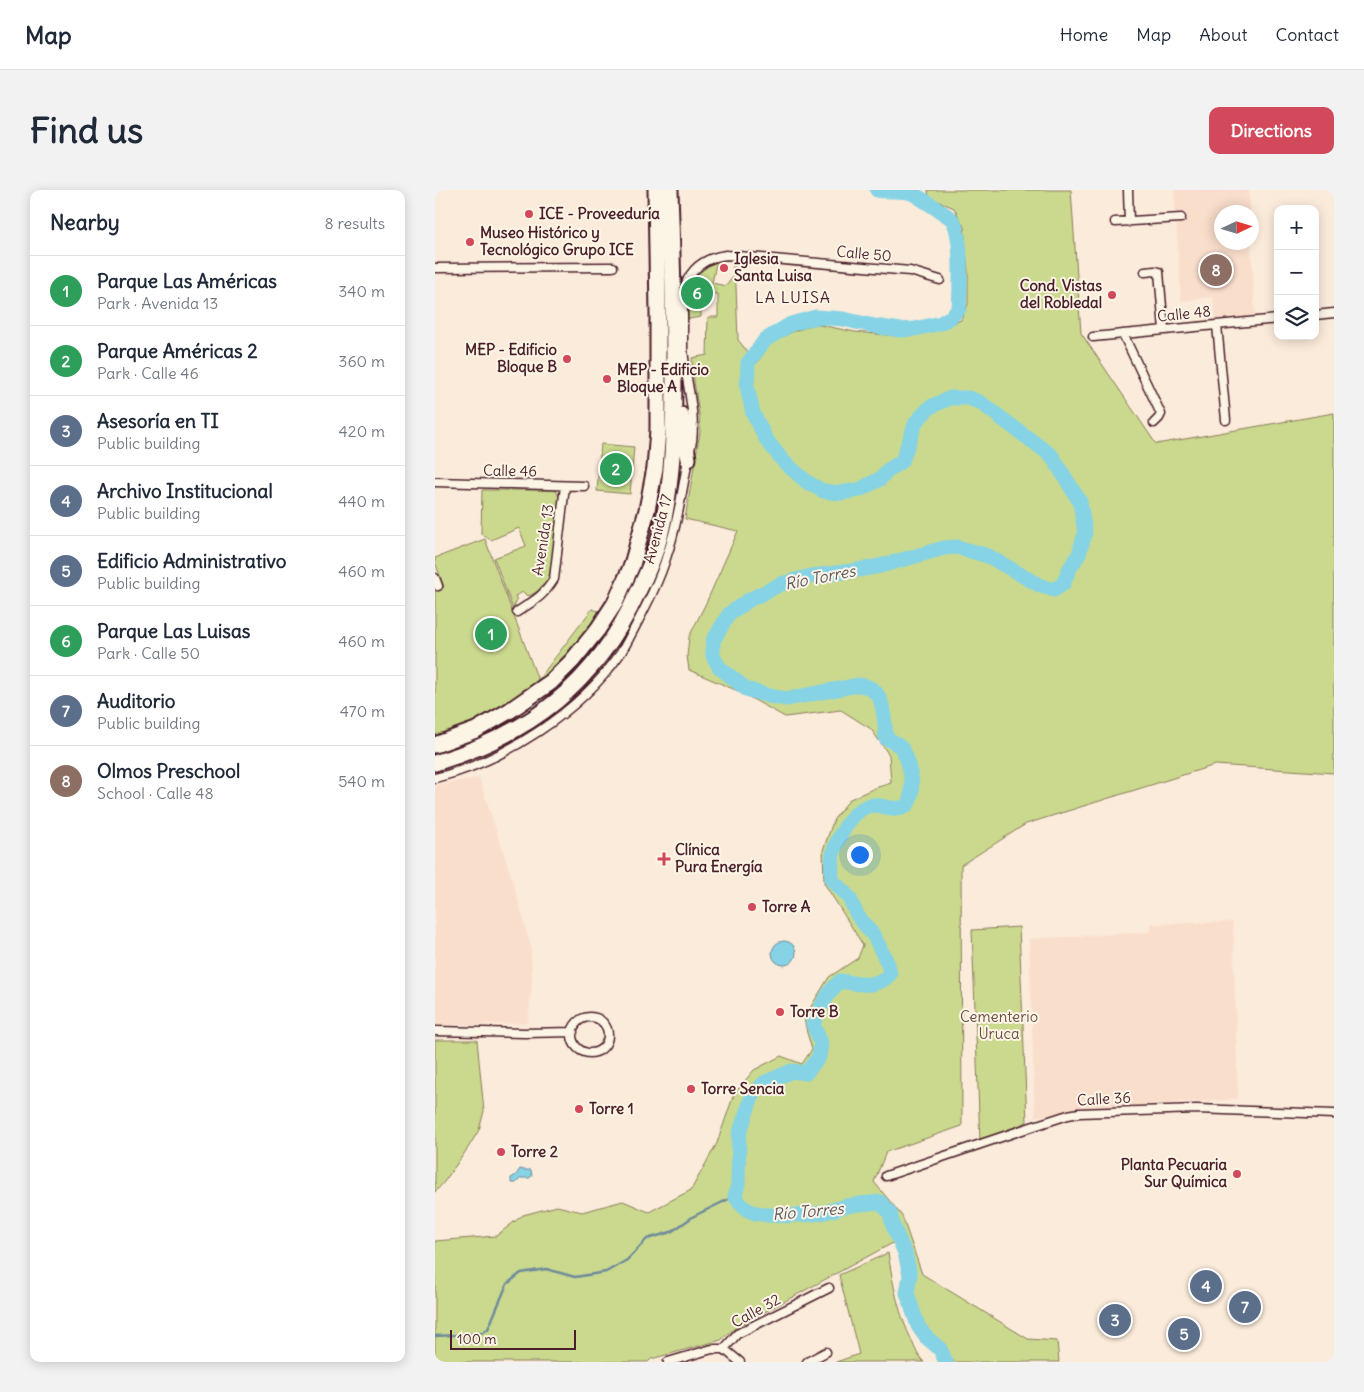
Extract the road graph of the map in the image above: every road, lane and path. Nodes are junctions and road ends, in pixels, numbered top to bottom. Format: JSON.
{"nodes":[{"id":1,"x":656,"y":190,"type":"edge"},
{"id":2,"x":670,"y":190,"type":"edge"},
{"id":3,"x":1128,"y":190,"type":"edge"},
{"id":4,"x":1181,"y":218,"type":"dead end"},
{"id":5,"x":1115,"y":222,"type":"dead end"},
{"id":6,"x":1129,"y":222,"type":"junction"},
{"id":7,"x":613,"y":267,"type":"dead end"},
{"id":8,"x":435,"y":268,"type":"edge"},
{"id":9,"x":1145,"y":272,"type":"dead end"},
{"id":10,"x":940,"y":280,"type":"dead end"},
{"id":11,"x":683,"y":293,"type":"joint"},
{"id":12,"x":1334,"y":313,"type":"edge"},
{"id":13,"x":1319,"y":315,"type":"edge"},
{"id":14,"x":1274,"y":319,"type":"edge"},
{"id":15,"x":1217,"y":324,"type":"junction"},
{"id":16,"x":1164,"y":330,"type":"junction"},
{"id":17,"x":1123,"y":334,"type":"junction"},
{"id":18,"x":1093,"y":336,"type":"dead end"},
{"id":19,"x":674,"y":367,"type":"junction"},
{"id":20,"x":1226,"y":420,"type":"dead end"},
{"id":21,"x":1154,"y":423,"type":"dead end"},
{"id":22,"x":688,"y":459,"type":"junction"},
{"id":23,"x":435,"y":482,"type":"edge"},
{"id":24,"x":565,"y":486,"type":"junction"},
{"id":25,"x":584,"y":486,"type":"dead end"},
{"id":26,"x":517,"y":612,"type":"dead end"},
{"id":27,"x":435,"y":745,"type":"edge"},
{"id":28,"x":435,"y":764,"type":"edge"},
{"id":29,"x":435,"y":778,"type":"edge"},
{"id":30,"x":435,"y":1031,"type":"edge"},
{"id":31,"x":573,"y":1032,"type":"junction"},
{"id":32,"x":1334,"y":1114,"type":"edge"},
{"id":33,"x":887,"y":1176,"type":"dead end"},
{"id":34,"x":829,"y":1288,"type":"dead end"},
{"id":35,"x":724,"y":1349,"type":"junction"},
{"id":36,"x":826,"y":1352,"type":"dead end"},
{"id":37,"x":668,"y":1362,"type":"edge"},
{"id":38,"x":740,"y":1362,"type":"edge"},
{"id":39,"x":807,"y":1362,"type":"edge"}],
"edges":[{"from":1,"to":27,"type":"highway"},
{"from":2,"to":19,"type":"highway"},
{"from":3,"to":6,"type":"street"},
{"from":4,"to":6,"type":"street"},
{"from":5,"to":6,"type":"street"},
{"from":7,"to":8,"type":"street"},
{"from":9,"to":16,"type":"street"},
{"from":10,"to":11,"type":"street","name":"Calle 50"},
{"from":11,"to":22,"type":"street","name":"Avenida 17"},
{"from":12,"to":13,"type":"street"},
{"from":14,"to":15,"type":"street","name":"Calle 48"},
{"from":15,"to":16,"type":"street","name":"Calle 48"},
{"from":15,"to":20,"type":"street"},
{"from":16,"to":17,"type":"street","name":"Calle 48"},
{"from":17,"to":18,"type":"street","name":"Calle 48"},
{"from":17,"to":21,"type":"street"},
{"from":19,"to":22,"type":"highway"},
{"from":19,"to":28,"type":"highway"},
{"from":22,"to":29,"type":"street","name":"Avenida 17"},
{"from":23,"to":24,"type":"street","name":"Calle 46"},
{"from":24,"to":25,"type":"street","name":"Calle 46"},
{"from":24,"to":26,"type":"street","name":"Avenida 13"},
{"from":30,"to":31,"type":"street"},
{"from":31,"to":31,"type":"street"},
{"from":32,"to":33,"type":"street","name":"Calle 36"},
{"from":34,"to":35,"type":"street","name":"Calle 32"},
{"from":35,"to":37,"type":"street","name":"Calle 32"},
{"from":35,"to":38,"type":"street"},
{"from":36,"to":39,"type":"street"}]}
